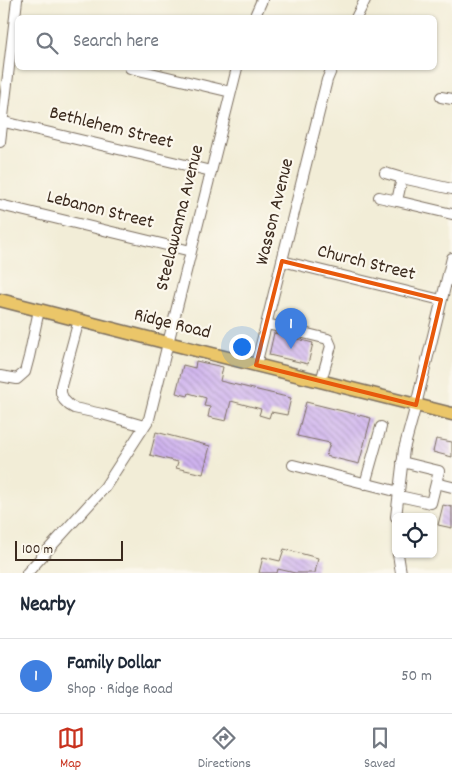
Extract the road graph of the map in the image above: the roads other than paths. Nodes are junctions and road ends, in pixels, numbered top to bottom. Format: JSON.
{"nodes":[{"id":1,"x":16,"y":0,"type":"edge"},
{"id":2,"x":262,"y":0,"type":"edge"},
{"id":3,"x":365,"y":0,"type":"edge"},
{"id":4,"x":16,"y":15,"type":"edge"},
{"id":5,"x":255,"y":15,"type":"edge"},
{"id":6,"x":358,"y":15,"type":"edge"},
{"id":7,"x":15,"y":39,"type":"edge"},
{"id":8,"x":138,"y":70,"type":"edge"},
{"id":9,"x":236,"y":70,"type":"edge"},
{"id":10,"x":331,"y":70,"type":"edge"},
{"id":11,"x":231,"y":92,"type":"junction"},
{"id":12,"x":441,"y":97,"type":"dead end"},
{"id":13,"x":452,"y":99,"type":"edge"},
{"id":14,"x":1,"y":121,"type":"edge"},
{"id":15,"x":0,"y":142,"type":"edge"},
{"id":16,"x":211,"y":171,"type":"junction"},
{"id":17,"x":384,"y":173,"type":"dead end"},
{"id":18,"x":402,"y":178,"type":"junction"},
{"id":19,"x":452,"y":189,"type":"edge"},
{"id":20,"x":379,"y":197,"type":"dead end"},
{"id":21,"x":397,"y":201,"type":"junction"},
{"id":22,"x":0,"y":205,"type":"edge"},
{"id":23,"x":452,"y":214,"type":"edge"},
{"id":24,"x":191,"y":251,"type":"junction"},
{"id":25,"x":452,"y":258,"type":"edge"},
{"id":26,"x":282,"y":261,"type":"junction"},
{"id":27,"x":446,"y":294,"type":"edge"},
{"id":28,"x":0,"y":300,"type":"edge"},
{"id":29,"x":39,"y":310,"type":"junction"},
{"id":30,"x":79,"y":320,"type":"junction"},
{"id":31,"x":267,"y":324,"type":"junction"},
{"id":32,"x":168,"y":343,"type":"junction"},
{"id":33,"x":256,"y":365,"type":"junction"},
{"id":34,"x":0,"y":376,"type":"edge"},
{"id":35,"x":321,"y":381,"type":"junction"},
{"id":36,"x":416,"y":405,"type":"junction"},
{"id":37,"x":452,"y":414,"type":"edge"},
{"id":38,"x":144,"y":426,"type":"junction"},
{"id":39,"x":380,"y":427,"type":"dead end"},
{"id":40,"x":402,"y":462,"type":"junction"},
{"id":41,"x":293,"y":465,"type":"dead end"},
{"id":42,"x":436,"y":483,"type":"junction"},
{"id":43,"x":365,"y":484,"type":"junction"},
{"id":44,"x":452,"y":487,"type":"edge"},
{"id":45,"x":399,"y":494,"type":"junction"},
{"id":46,"x":397,"y":513,"type":"edge"},
{"id":47,"x":399,"y":558,"type":"edge"},
{"id":48,"x":27,"y":573,"type":"edge"},
{"id":49,"x":401,"y":573,"type":"edge"}],
"edges":[{"from":1,"to":4,"type":"street"},
{"from":2,"to":5,"type":"street"},
{"from":3,"to":6,"type":"street"},
{"from":7,"to":14,"type":"street"},
{"from":8,"to":11,"type":"street"},
{"from":9,"to":11,"type":"street","name":"Steelawanna Avenue"},
{"from":10,"to":26,"type":"street","name":"Wasson Avenue"},
{"from":11,"to":16,"type":"street","name":"Steelawanna Avenue"},
{"from":12,"to":13,"type":"street"},
{"from":14,"to":15,"type":"street"},
{"from":14,"to":16,"type":"street","name":"Bethlehem Street"},
{"from":16,"to":24,"type":"street","name":"Steelawanna Avenue"},
{"from":17,"to":18,"type":"street"},
{"from":18,"to":19,"type":"street"},
{"from":18,"to":21,"type":"street"},
{"from":20,"to":21,"type":"street"},
{"from":21,"to":23,"type":"street"},
{"from":22,"to":24,"type":"street","name":"Lebanon Street"},
{"from":24,"to":32,"type":"street","name":"Steelawanna Avenue"},
{"from":25,"to":27,"type":"street"},
{"from":26,"to":27,"type":"street","name":"Church Street"},
{"from":26,"to":31,"type":"street","name":"Wasson Avenue"},
{"from":27,"to":36,"type":"street"},
{"from":28,"to":29,"type":"main road","name":"Ridge Road"},
{"from":29,"to":30,"type":"main road","name":"Ridge Road"},
{"from":29,"to":34,"type":"street"},
{"from":30,"to":32,"type":"main road","name":"Ridge Road"},
{"from":30,"to":38,"type":"street"},
{"from":31,"to":33,"type":"street","name":"Wasson Avenue"},
{"from":31,"to":35,"type":"street"},
{"from":32,"to":33,"type":"main road","name":"Ridge Road"},
{"from":32,"to":38,"type":"street","name":"Steelawanna Avenue"},
{"from":33,"to":35,"type":"main road","name":"Ridge Road"},
{"from":35,"to":36,"type":"main road","name":"Ridge Road"},
{"from":36,"to":37,"type":"main road","name":"Ridge Road"},
{"from":36,"to":40,"type":"street"},
{"from":38,"to":48,"type":"street","name":"Steelawanna Avenue"},
{"from":39,"to":43,"type":"street"},
{"from":40,"to":42,"type":"street"},
{"from":40,"to":45,"type":"street"},
{"from":41,"to":43,"type":"street"},
{"from":42,"to":44,"type":"street"},
{"from":42,"to":45,"type":"street"},
{"from":43,"to":45,"type":"street"},
{"from":45,"to":46,"type":"street"},
{"from":47,"to":49,"type":"street"}]}
